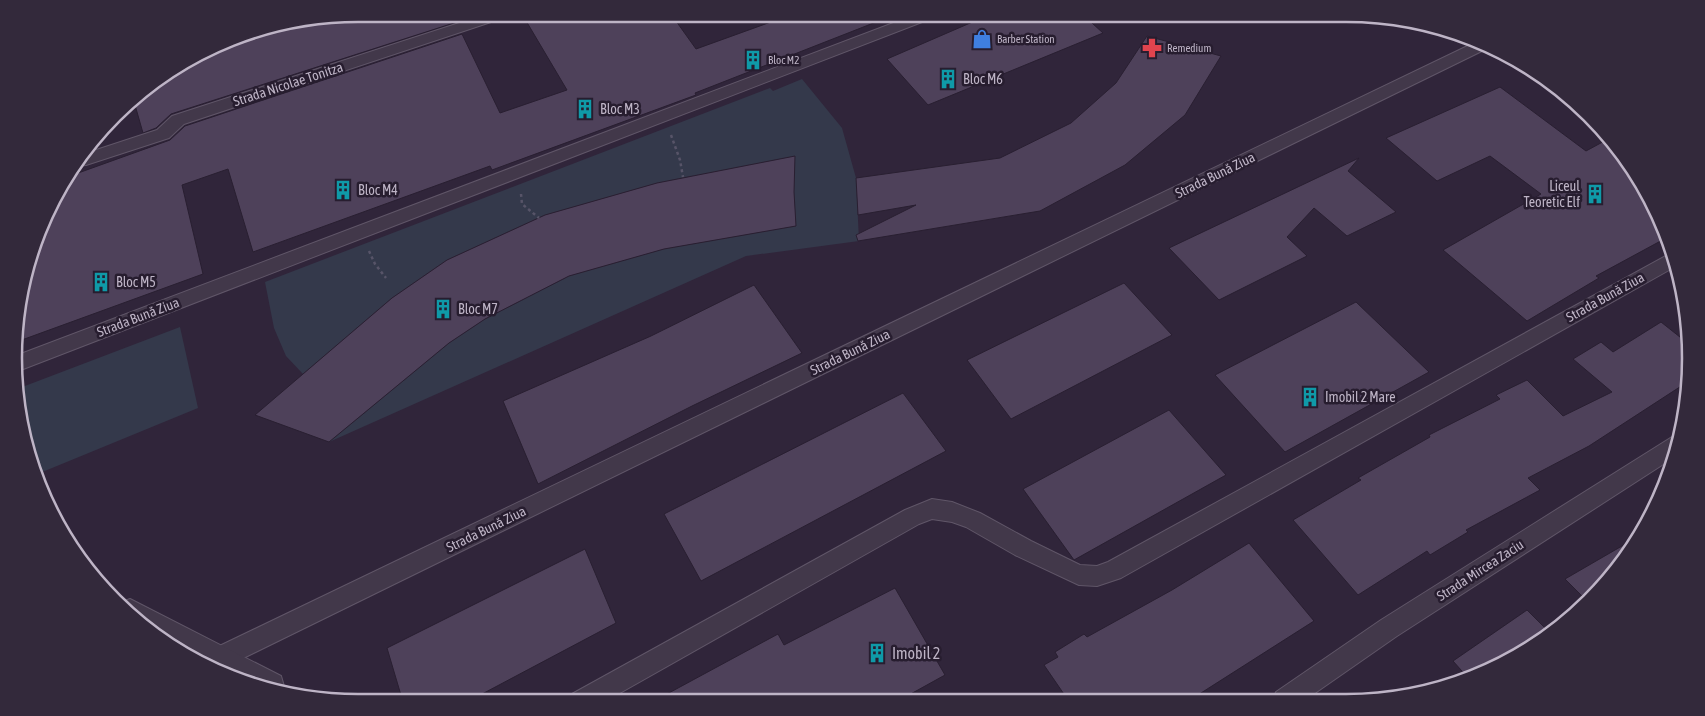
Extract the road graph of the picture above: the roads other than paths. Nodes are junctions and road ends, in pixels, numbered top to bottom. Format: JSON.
{"nodes":[{"id":1,"x":477,"y":22,"type":"edge"},
{"id":2,"x":909,"y":22,"type":"edge"},
{"id":3,"x":1476,"y":48,"type":"edge"},
{"id":4,"x":89,"y":158,"type":"edge"},
{"id":5,"x":1668,"y":262,"type":"edge"},
{"id":6,"x":22,"y":361,"type":"edge"},
{"id":7,"x":1670,"y":449,"type":"edge"},
{"id":8,"x":172,"y":637,"type":"edge"},
{"id":9,"x":216,"y":660,"type":"junction"},
{"id":10,"x":236,"y":670,"type":"edge"},
{"id":11,"x":594,"y":694,"type":"edge"},
{"id":12,"x":1293,"y":694,"type":"edge"}],
"edges":[{"from":1,"to":4,"type":"lane","name":"Strada Nicolae Tonitza"},
{"from":2,"to":6,"type":"lane","name":"Strada Bună Ziua"},
{"from":3,"to":9,"type":"lane","name":"Strada Bună Ziua"},
{"from":5,"to":11,"type":"lane","name":"Strada Bună Ziua"},
{"from":7,"to":12,"type":"lane","name":"Strada Mircea Zaciu"},
{"from":8,"to":9,"type":"street"},
{"from":9,"to":10,"type":"street"}]}
